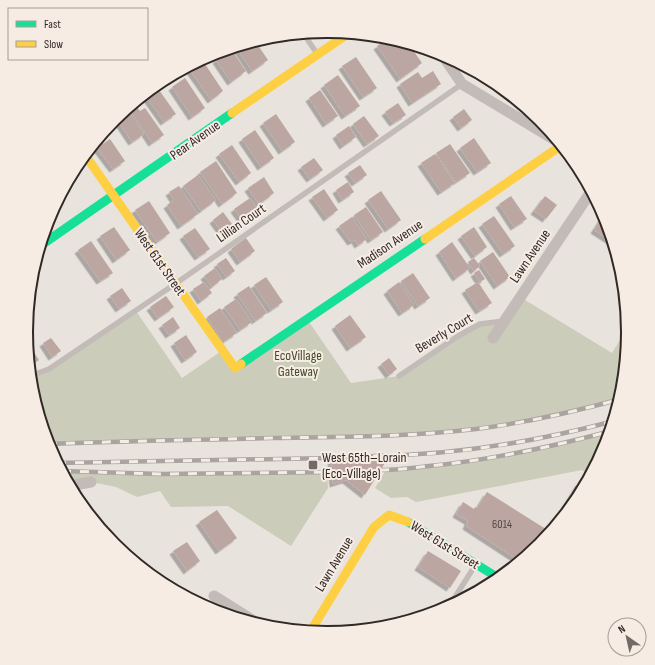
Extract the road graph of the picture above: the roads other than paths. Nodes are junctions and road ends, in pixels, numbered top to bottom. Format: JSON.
{"nodes":[{"id":1,"x":307,"y":39,"type":"edge"},
{"id":2,"x":341,"y":39,"type":"edge"},
{"id":3,"x":318,"y":55,"type":"junction"},
{"id":4,"x":448,"y":63,"type":"edge"},
{"id":5,"x":462,"y":84,"type":"junction"},
{"id":6,"x":546,"y":135,"type":"edge"},
{"id":7,"x":556,"y":147,"type":"edge"},
{"id":8,"x":89,"y":161,"type":"edge"},
{"id":9,"x":588,"y":195,"type":"edge"},
{"id":10,"x":113,"y":196,"type":"junction"},
{"id":11,"x":48,"y":240,"type":"edge"},
{"id":12,"x":175,"y":284,"type":"junction"},
{"id":13,"x":504,"y":321,"type":"junction"},
{"id":14,"x":493,"y":338,"type":"dead end"},
{"id":15,"x":235,"y":368,"type":"joint"},
{"id":16,"x":36,"y":374,"type":"edge"},
{"id":17,"x":399,"y":376,"type":"dead end"},
{"id":18,"x":90,"y":482,"type":"dead end"},
{"id":19,"x":75,"y":485,"type":"edge"},
{"id":20,"x":388,"y":515,"type":"joint"},
{"id":21,"x":476,"y":564,"type":"junction"},
{"id":22,"x":494,"y":575,"type":"edge"},
{"id":23,"x":214,"y":596,"type":"dead end"},
{"id":24,"x":454,"y":599,"type":"edge"},
{"id":25,"x":244,"y":615,"type":"edge"},
{"id":26,"x":313,"y":626,"type":"edge"}],
"edges":[{"from":1,"to":3,"type":"lane"},
{"from":2,"to":3,"type":"street","name":"Pear Avenue"},
{"from":3,"to":10,"type":"street","name":"Pear Avenue"},
{"from":4,"to":5,"type":"street"},
{"from":5,"to":6,"type":"street"},
{"from":5,"to":12,"type":"lane","name":"Lillian Court"},
{"from":7,"to":15,"type":"street","name":"Madison Avenue"},
{"from":8,"to":10,"type":"street","name":"West 61st Street"},
{"from":9,"to":13,"type":"street","name":"Lawn Avenue"},
{"from":10,"to":11,"type":"street","name":"Pear Avenue"},
{"from":10,"to":12,"type":"street","name":"West 61st Street"},
{"from":12,"to":15,"type":"street","name":"West 61st Street"},
{"from":12,"to":16,"type":"lane","name":"Lillian Court"},
{"from":13,"to":14,"type":"street","name":"Lawn Avenue"},
{"from":13,"to":17,"type":"lane","name":"Beverly Court"},
{"from":18,"to":19,"type":"street"},
{"from":20,"to":21,"type":"street","name":"West 61st Street"},
{"from":20,"to":26,"type":"street","name":"Lawn Avenue"},
{"from":21,"to":22,"type":"street","name":"West 61st Street"},
{"from":21,"to":24,"type":"lane"},
{"from":23,"to":25,"type":"street"}]}
